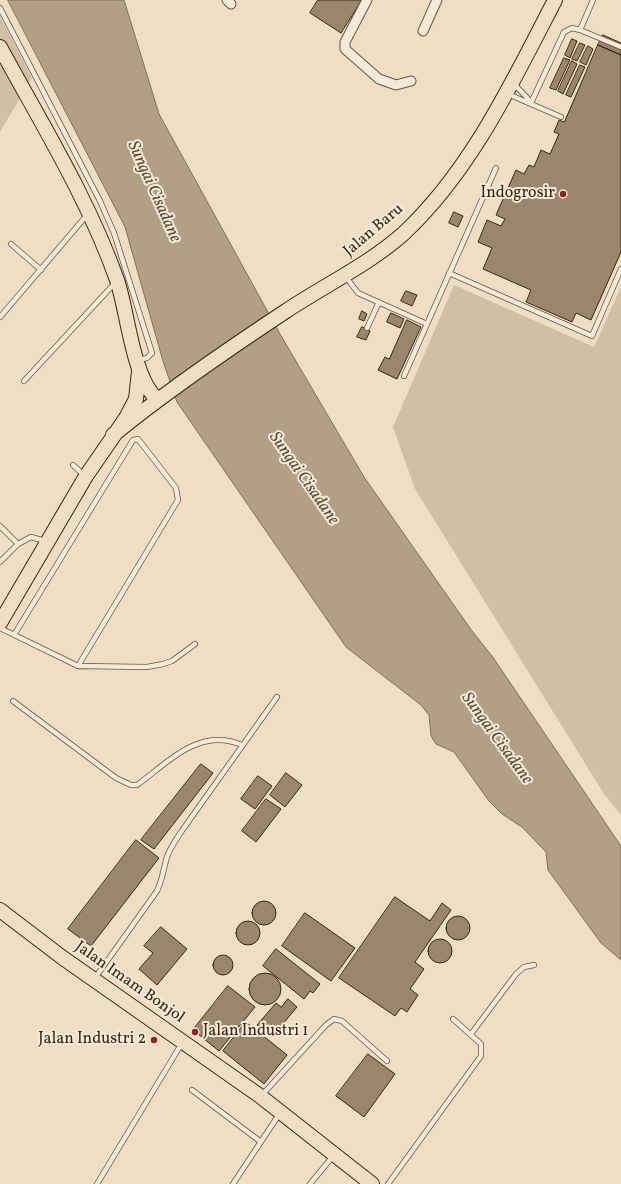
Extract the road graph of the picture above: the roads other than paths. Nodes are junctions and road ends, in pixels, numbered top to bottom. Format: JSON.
{"nodes":[{"id":1,"x":368,"y":0,"type":"edge"},
{"id":2,"x":437,"y":0,"type":"edge"},
{"id":3,"x":555,"y":0,"type":"edge"},
{"id":4,"x":593,"y":0,"type":"edge"},
{"id":5,"x":0,"y":8,"type":"edge"},
{"id":6,"x":580,"y":30,"type":"junction"},
{"id":7,"x":423,"y":31,"type":"dead end"},
{"id":8,"x":0,"y":47,"type":"edge"},
{"id":9,"x":621,"y":47,"type":"edge"},
{"id":10,"x":411,"y":81,"type":"dead end"},
{"id":11,"x":512,"y":81,"type":"junction"},
{"id":12,"x":505,"y":94,"type":"junction"},
{"id":13,"x":531,"y":103,"type":"junction"},
{"id":14,"x":561,"y":117,"type":"dead end"},
{"id":15,"x":496,"y":168,"type":"dead end"},
{"id":16,"x":89,"y":212,"type":"junction"},
{"id":17,"x":11,"y":244,"type":"dead end"},
{"id":18,"x":621,"y":269,"type":"edge"},
{"id":19,"x":41,"y":270,"type":"junction"},
{"id":20,"x":449,"y":274,"type":"junction"},
{"id":21,"x":344,"y":276,"type":"junction"},
{"id":22,"x":117,"y":280,"type":"junction"},
{"id":23,"x":379,"y":302,"type":"junction"},
{"id":24,"x":0,"y":318,"type":"edge"},
{"id":25,"x":427,"y":324,"type":"junction"},
{"id":26,"x":367,"y":328,"type":"dead end"},
{"id":27,"x":138,"y":364,"type":"junction"},
{"id":28,"x":404,"y":376,"type":"dead end"},
{"id":29,"x":24,"y":381,"type":"dead end"},
{"id":30,"x":160,"y":397,"type":"junction"},
{"id":31,"x":113,"y":435,"type":"junction"},
{"id":32,"x":73,"y":465,"type":"dead end"},
{"id":33,"x":86,"y":476,"type":"junction"},
{"id":34,"x":0,"y":526,"type":"edge"},
{"id":35,"x":47,"y":542,"type":"junction"},
{"id":36,"x":18,"y":544,"type":"junction"},
{"id":37,"x":0,"y":562,"type":"edge"},
{"id":38,"x":0,"y":622,"type":"edge"},
{"id":39,"x":0,"y":628,"type":"edge"},
{"id":40,"x":14,"y":635,"type":"junction"},
{"id":41,"x":195,"y":644,"type":"dead end"},
{"id":42,"x":78,"y":666,"type":"junction"},
{"id":43,"x":276,"y":697,"type":"dead end"},
{"id":44,"x":14,"y":702,"type":"dead end"},
{"id":45,"x":242,"y":745,"type":"junction"},
{"id":46,"x":0,"y":910,"type":"edge"},
{"id":47,"x":534,"y":965,"type":"dead end"},
{"id":48,"x":94,"y":980,"type":"junction"},
{"id":49,"x":453,"y":1019,"type":"dead end"},
{"id":50,"x":471,"y":1034,"type":"junction"},
{"id":51,"x":183,"y":1042,"type":"junction"},
{"id":52,"x":386,"y":1061,"type":"dead end"},
{"id":53,"x":192,"y":1090,"type":"dead end"},
{"id":54,"x":260,"y":1096,"type":"junction"},
{"id":55,"x":282,"y":1112,"type":"junction"},
{"id":56,"x":261,"y":1142,"type":"junction"},
{"id":57,"x":334,"y":1155,"type":"junction"},
{"id":58,"x":97,"y":1184,"type":"edge"},
{"id":59,"x":233,"y":1184,"type":"edge"},
{"id":60,"x":310,"y":1184,"type":"edge"},
{"id":61,"x":372,"y":1184,"type":"edge"},
{"id":62,"x":388,"y":1184,"type":"edge"}],
"edges":[{"from":1,"to":10,"type":"street"},
{"from":2,"to":7,"type":"street"},
{"from":3,"to":11,"type":"main road","name":"Jalan Baru"},
{"from":4,"to":6,"type":"lane"},
{"from":5,"to":27,"type":"lane"},
{"from":6,"to":9,"type":"lane"},
{"from":6,"to":13,"type":"lane"},
{"from":8,"to":16,"type":"main road"},
{"from":11,"to":12,"type":"main road","name":"Jalan Baru"},
{"from":11,"to":13,"type":"lane"},
{"from":12,"to":13,"type":"lane"},
{"from":12,"to":21,"type":"main road","name":"Jalan Baru"},
{"from":13,"to":14,"type":"lane"},
{"from":15,"to":20,"type":"lane"},
{"from":16,"to":19,"type":"lane"},
{"from":16,"to":22,"type":"main road"},
{"from":17,"to":19,"type":"lane"},
{"from":18,"to":20,"type":"lane"},
{"from":19,"to":24,"type":"lane"},
{"from":20,"to":25,"type":"lane"},
{"from":21,"to":23,"type":"lane"},
{"from":21,"to":30,"type":"main road","name":"Jalan Baru"},
{"from":22,"to":27,"type":"main road"},
{"from":22,"to":29,"type":"lane"},
{"from":23,"to":25,"type":"lane"},
{"from":23,"to":26,"type":"lane"},
{"from":25,"to":28,"type":"lane"},
{"from":27,"to":30,"type":"main road"},
{"from":27,"to":31,"type":"main road"},
{"from":30,"to":31,"type":"main road","name":"Jalan Baru"},
{"from":31,"to":33,"type":"main road"},
{"from":32,"to":33,"type":"lane"},
{"from":33,"to":35,"type":"main road"},
{"from":34,"to":36,"type":"lane"},
{"from":35,"to":36,"type":"lane"},
{"from":35,"to":38,"type":"main road"},
{"from":36,"to":37,"type":"lane"},
{"from":39,"to":40,"type":"lane"},
{"from":40,"to":42,"type":"lane"},
{"from":40,"to":42,"type":"lane"},
{"from":41,"to":42,"type":"lane"},
{"from":43,"to":45,"type":"lane"},
{"from":44,"to":45,"type":"lane"},
{"from":45,"to":48,"type":"lane"},
{"from":46,"to":48,"type":"main road","name":"Jalan Imam Bonjol"},
{"from":47,"to":50,"type":"lane"},
{"from":48,"to":51,"type":"main road","name":"Jalan Imam Bonjol"},
{"from":49,"to":50,"type":"lane"},
{"from":50,"to":62,"type":"lane"},
{"from":51,"to":54,"type":"main road","name":"Jalan Imam Bonjol"},
{"from":51,"to":58,"type":"lane"},
{"from":52,"to":54,"type":"lane"},
{"from":53,"to":56,"type":"lane"},
{"from":54,"to":55,"type":"main road","name":"Jalan Imam Bonjol"},
{"from":55,"to":56,"type":"lane"},
{"from":55,"to":57,"type":"main road","name":"Jalan Imam Bonjol"},
{"from":56,"to":59,"type":"lane"},
{"from":57,"to":60,"type":"lane"},
{"from":57,"to":61,"type":"main road","name":"Jalan Imam Bonjol"}]}
